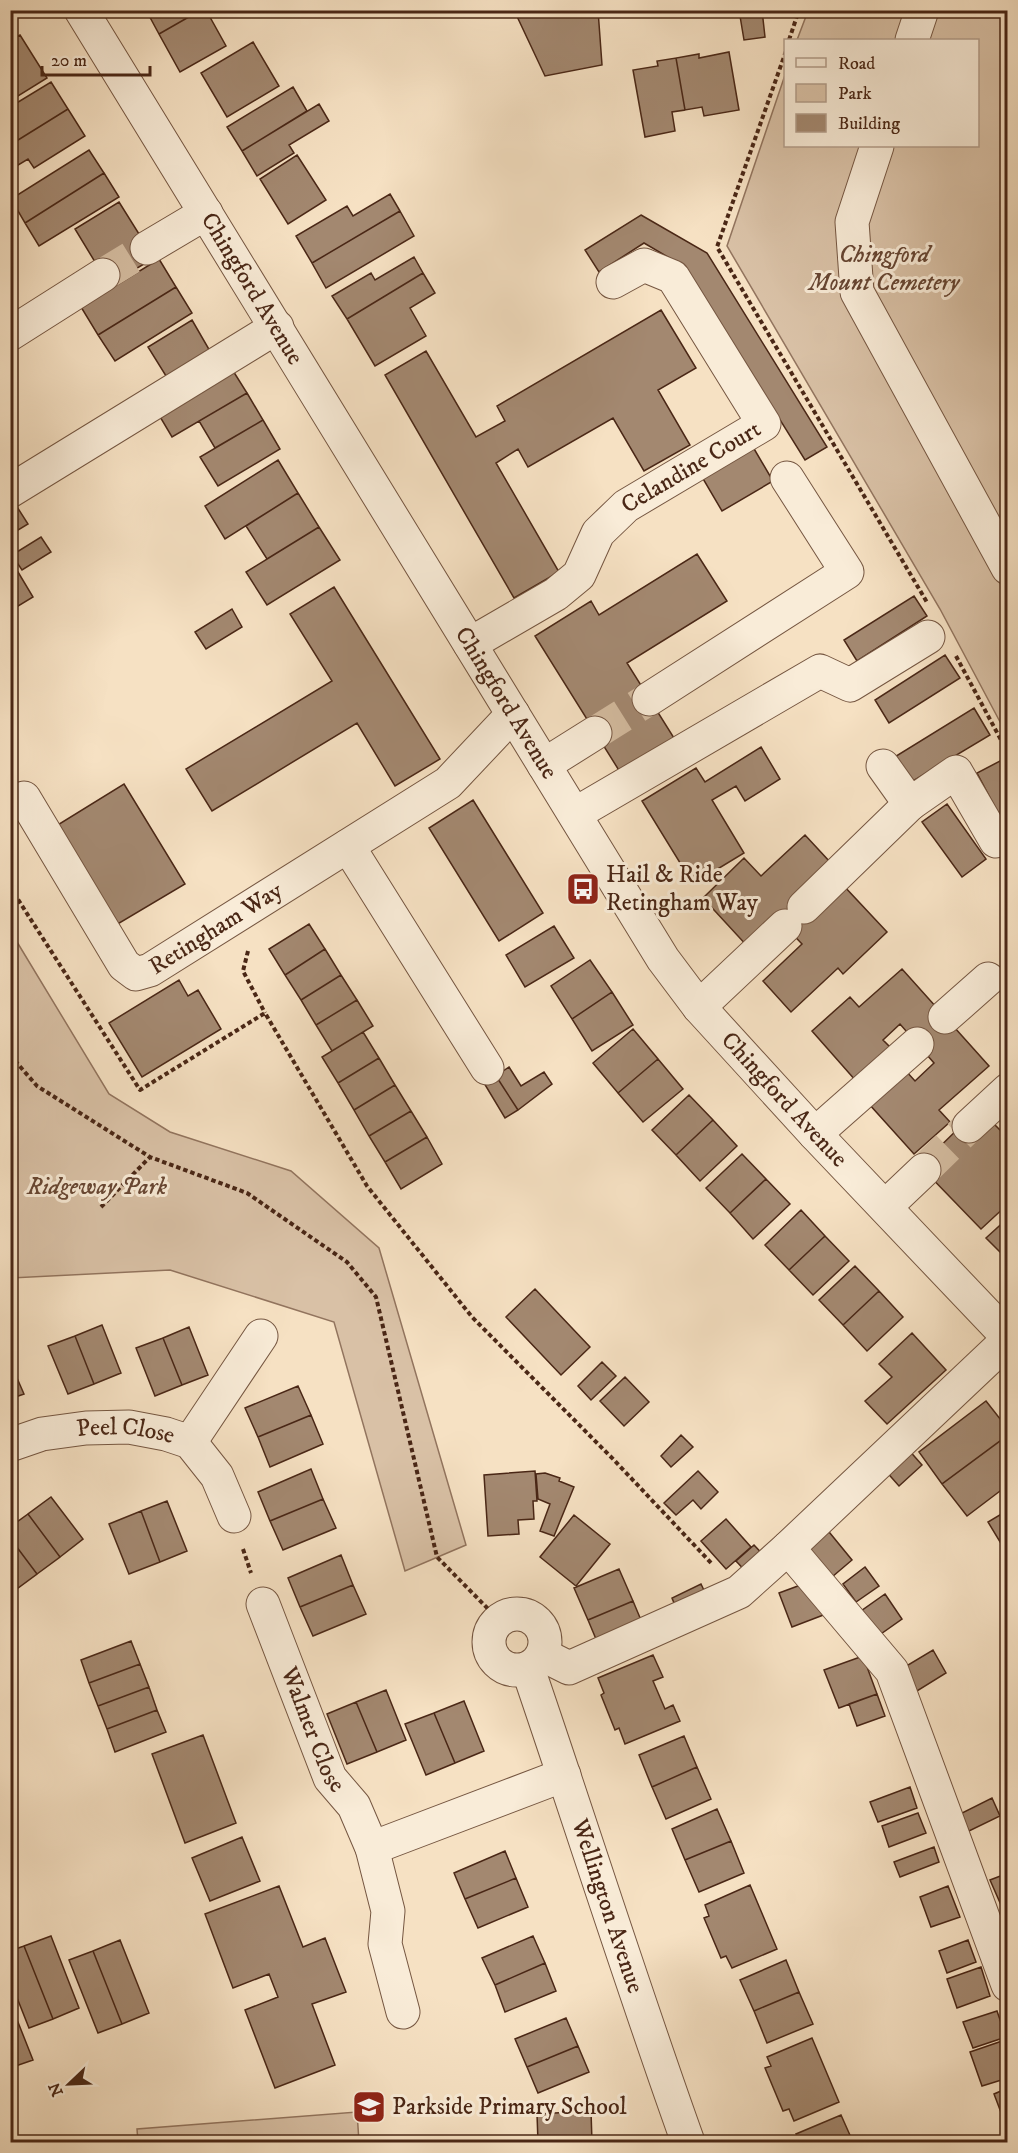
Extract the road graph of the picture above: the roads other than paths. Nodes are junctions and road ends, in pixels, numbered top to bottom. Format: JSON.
{"nodes":[{"id":1,"x":81,"y":10,"type":"edge"},
{"id":2,"x":922,"y":10,"type":"edge"},
{"id":3,"x":912,"y":39,"type":"edge"},
{"id":4,"x":877,"y":147,"type":"edge"},
{"id":5,"x":206,"y":213,"type":"junction"},
{"id":6,"x":147,"y":248,"type":"tunnel mouth"},
{"id":7,"x":103,"y":275,"type":"tunnel mouth"},
{"id":8,"x":613,"y":282,"type":"dead end"},
{"id":9,"x":277,"y":327,"type":"junction"},
{"id":10,"x":10,"y":334,"type":"edge"},
{"id":11,"x":787,"y":478,"type":"dead end"},
{"id":12,"x":10,"y":491,"type":"edge"},
{"id":13,"x":1008,"y":568,"type":"edge"},
{"id":14,"x":937,"y":631,"type":"road end"},
{"id":15,"x":470,"y":644,"type":"junction"},
{"id":16,"x":649,"y":699,"type":"tunnel mouth"},
{"id":17,"x":513,"y":714,"type":"junction"},
{"id":18,"x":595,"y":733,"type":"tunnel mouth"},
{"id":19,"x":544,"y":765,"type":"junction"},
{"id":20,"x":883,"y":766,"type":"dead end"},
{"id":21,"x":24,"y":798,"type":"dead end"},
{"id":22,"x":910,"y":804,"type":"junction"},
{"id":23,"x":575,"y":814,"type":"junction"},
{"id":24,"x":996,"y":841,"type":"dead end"},
{"id":25,"x":348,"y":846,"type":"junction"},
{"id":26,"x":988,"y":979,"type":"dead end"},
{"id":27,"x":699,"y":1007,"type":"junction"},
{"id":28,"x":945,"y":1017,"type":"dead end"},
{"id":29,"x":917,"y":1044,"type":"dead end"},
{"id":30,"x":487,"y":1068,"type":"dead end"},
{"id":31,"x":1008,"y":1090,"type":"edge"},
{"id":32,"x":969,"y":1126,"type":"tunnel mouth"},
{"id":33,"x":815,"y":1134,"type":"junction"},
{"id":34,"x":924,"y":1170,"type":"tunnel mouth"},
{"id":35,"x":885,"y":1207,"type":"junction"},
{"id":36,"x":261,"y":1336,"type":"dead end"},
{"id":37,"x":1008,"y":1339,"type":"edge"},
{"id":38,"x":190,"y":1442,"type":"junction"},
{"id":39,"x":10,"y":1445,"type":"edge"},
{"id":40,"x":234,"y":1516,"type":"road end"},
{"id":41,"x":788,"y":1548,"type":"junction"},
{"id":42,"x":263,"y":1604,"type":"road end"},
{"id":43,"x":535,"y":1662,"type":"junction"},
{"id":44,"x":564,"y":1775,"type":"junction"},
{"id":45,"x":372,"y":1848,"type":"junction"},
{"id":46,"x":1008,"y":1985,"type":"edge"},
{"id":47,"x":403,"y":2012,"type":"dead end"},
{"id":48,"x":688,"y":2142,"type":"edge"}],
"edges":[{"from":1,"to":5,"type":"street","name":"Chingford Avenue"},
{"from":2,"to":3,"type":"street"},
{"from":4,"to":13,"type":"street"},
{"from":5,"to":6,"type":"street"},
{"from":5,"to":9,"type":"street","name":"Chingford Avenue"},
{"from":7,"to":10,"type":"street"},
{"from":8,"to":15,"type":"street","name":"Celandine Court"},
{"from":9,"to":12,"type":"street"},
{"from":9,"to":15,"type":"street","name":"Chingford Avenue"},
{"from":11,"to":16,"type":"street"},
{"from":14,"to":23,"type":"street"},
{"from":15,"to":17,"type":"street","name":"Chingford Avenue"},
{"from":17,"to":19,"type":"street","name":"Chingford Avenue"},
{"from":17,"to":25,"type":"street","name":"Retingham Way"},
{"from":18,"to":19,"type":"street"},
{"from":19,"to":23,"type":"street","name":"Chingford Avenue"},
{"from":20,"to":22,"type":"street"},
{"from":21,"to":25,"type":"street","name":"Retingham Way"},
{"from":22,"to":24,"type":"street"},
{"from":22,"to":27,"type":"street"},
{"from":23,"to":27,"type":"street","name":"Chingford Avenue"},
{"from":25,"to":30,"type":"street"},
{"from":26,"to":28,"type":"street"},
{"from":27,"to":33,"type":"street","name":"Chingford Avenue"},
{"from":29,"to":33,"type":"street"},
{"from":31,"to":32,"type":"street"},
{"from":33,"to":35,"type":"street","name":"Chingford Avenue"},
{"from":34,"to":35,"type":"street"},
{"from":35,"to":37,"type":"street","name":"Chingford Avenue"},
{"from":36,"to":38,"type":"street"},
{"from":37,"to":41,"type":"street"},
{"from":38,"to":39,"type":"street","name":"Peel Close"},
{"from":38,"to":40,"type":"street","name":"Peel Close"},
{"from":41,"to":43,"type":"street"},
{"from":41,"to":46,"type":"street"},
{"from":42,"to":45,"type":"street","name":"Walmer Close"},
{"from":43,"to":43,"type":"street","name":"Wellington Avenue"},
{"from":43,"to":44,"type":"street","name":"Wellington Avenue"},
{"from":44,"to":45,"type":"street"},
{"from":44,"to":48,"type":"street","name":"Wellington Avenue"},
{"from":45,"to":47,"type":"street","name":"Walmer Close"}]}
